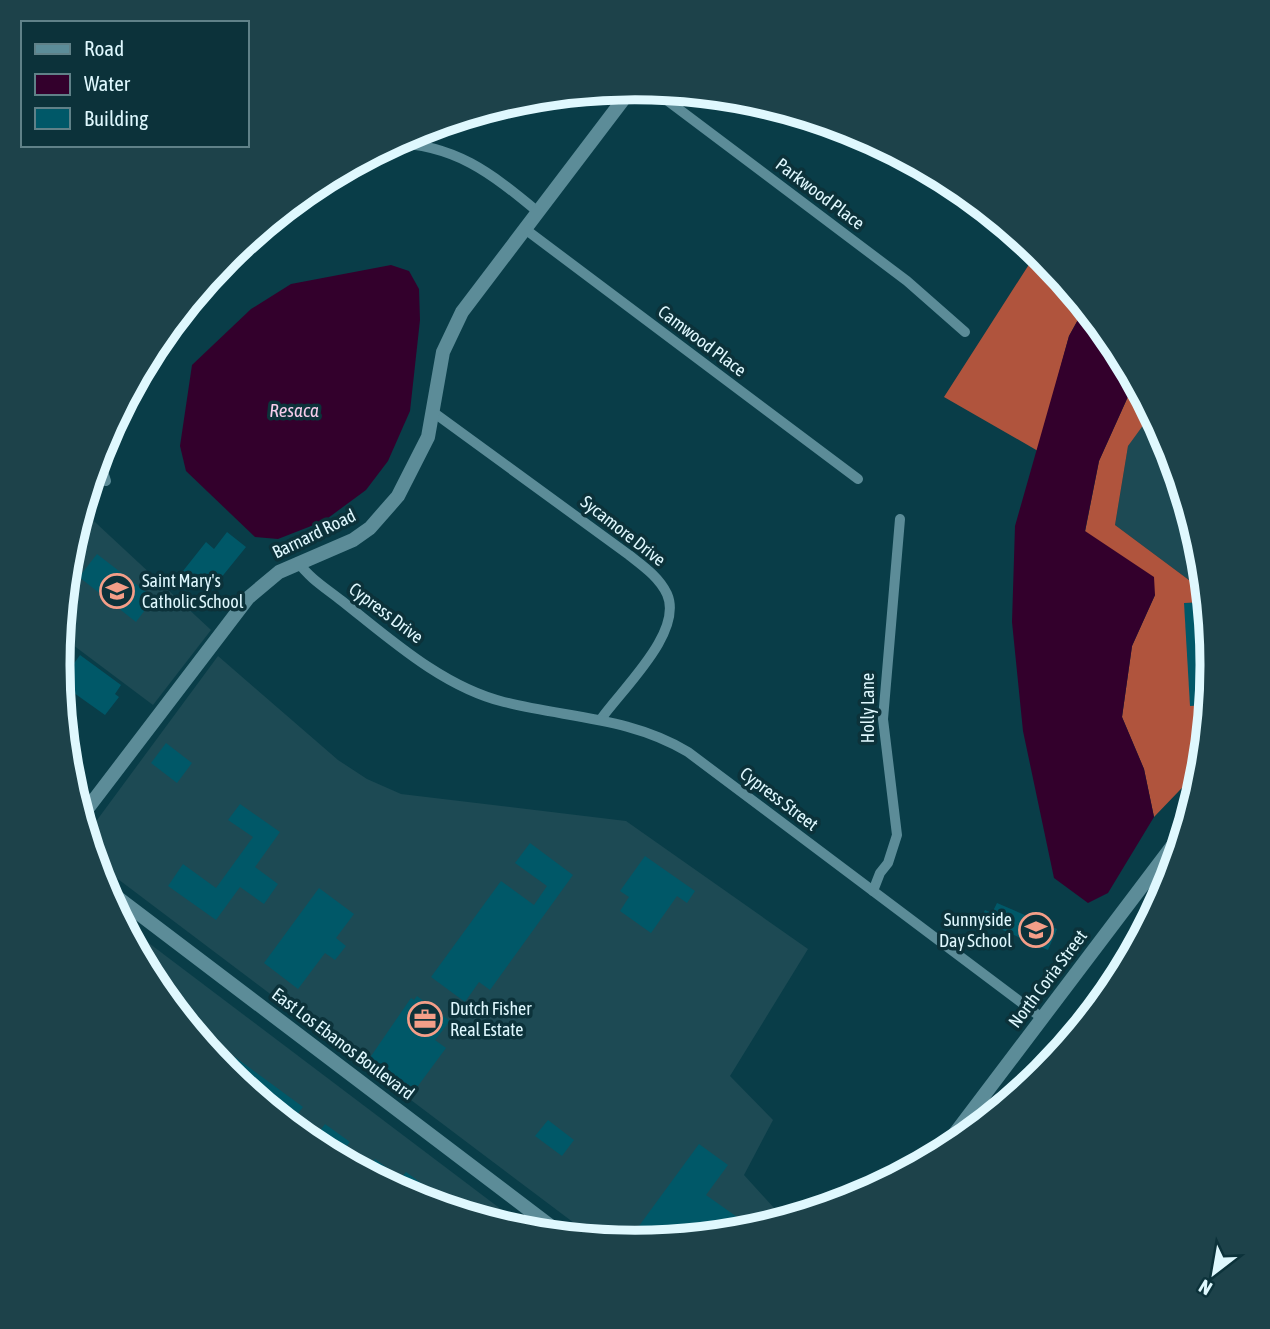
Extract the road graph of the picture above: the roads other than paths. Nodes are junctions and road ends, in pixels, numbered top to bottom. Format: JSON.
{"nodes":[{"id":1,"x":623,"y":100,"type":"edge"},
{"id":2,"x":668,"y":101,"type":"edge"},
{"id":3,"x":414,"y":145,"type":"edge"},
{"id":4,"x":538,"y":212,"type":"junction"},
{"id":5,"x":526,"y":229,"type":"junction"},
{"id":6,"x":965,"y":332,"type":"dead end"},
{"id":7,"x":433,"y":412,"type":"junction"},
{"id":8,"x":104,"y":473,"type":"edge"},
{"id":9,"x":858,"y":479,"type":"dead end"},
{"id":10,"x":106,"y":481,"type":"dead end"},
{"id":11,"x":900,"y":519,"type":"dead end"},
{"id":12,"x":298,"y":562,"type":"junction"},
{"id":13,"x":459,"y":685,"type":"joint"},
{"id":14,"x":601,"y":719,"type":"junction"},
{"id":15,"x":88,"y":808,"type":"edge"},
{"id":16,"x":1168,"y":852,"type":"edge"},
{"id":17,"x":873,"y":891,"type":"junction"},
{"id":18,"x":122,"y":900,"type":"edge"},
{"id":19,"x":1042,"y":1018,"type":"junction"},
{"id":20,"x":961,"y":1126,"type":"edge"},
{"id":21,"x":546,"y":1222,"type":"edge"}],
"edges":[{"from":1,"to":4,"type":"street","name":"Barnard Road"},
{"from":2,"to":6,"type":"street","name":"Parkwood Place"},
{"from":3,"to":4,"type":"street"},
{"from":4,"to":5,"type":"street","name":"Barnard Road"},
{"from":5,"to":7,"type":"street","name":"Barnard Road"},
{"from":5,"to":9,"type":"street","name":"Camwood Place"},
{"from":7,"to":12,"type":"street","name":"Barnard Road"},
{"from":7,"to":14,"type":"street","name":"Sycamore Drive"},
{"from":8,"to":10,"type":"street"},
{"from":11,"to":17,"type":"street","name":"Holly Lane"},
{"from":12,"to":13,"type":"street","name":"Cypress Drive"},
{"from":12,"to":15,"type":"street","name":"Barnard Road"},
{"from":13,"to":14,"type":"street","name":"Cypress Street"},
{"from":14,"to":17,"type":"street","name":"Cypress Street"},
{"from":16,"to":19,"type":"street","name":"North Coria Street"},
{"from":17,"to":19,"type":"street","name":"Cypress Street"},
{"from":18,"to":21,"type":"street","name":"East Los Ebanos Boulevard"},
{"from":19,"to":20,"type":"street","name":"North Coria Street"}]}
